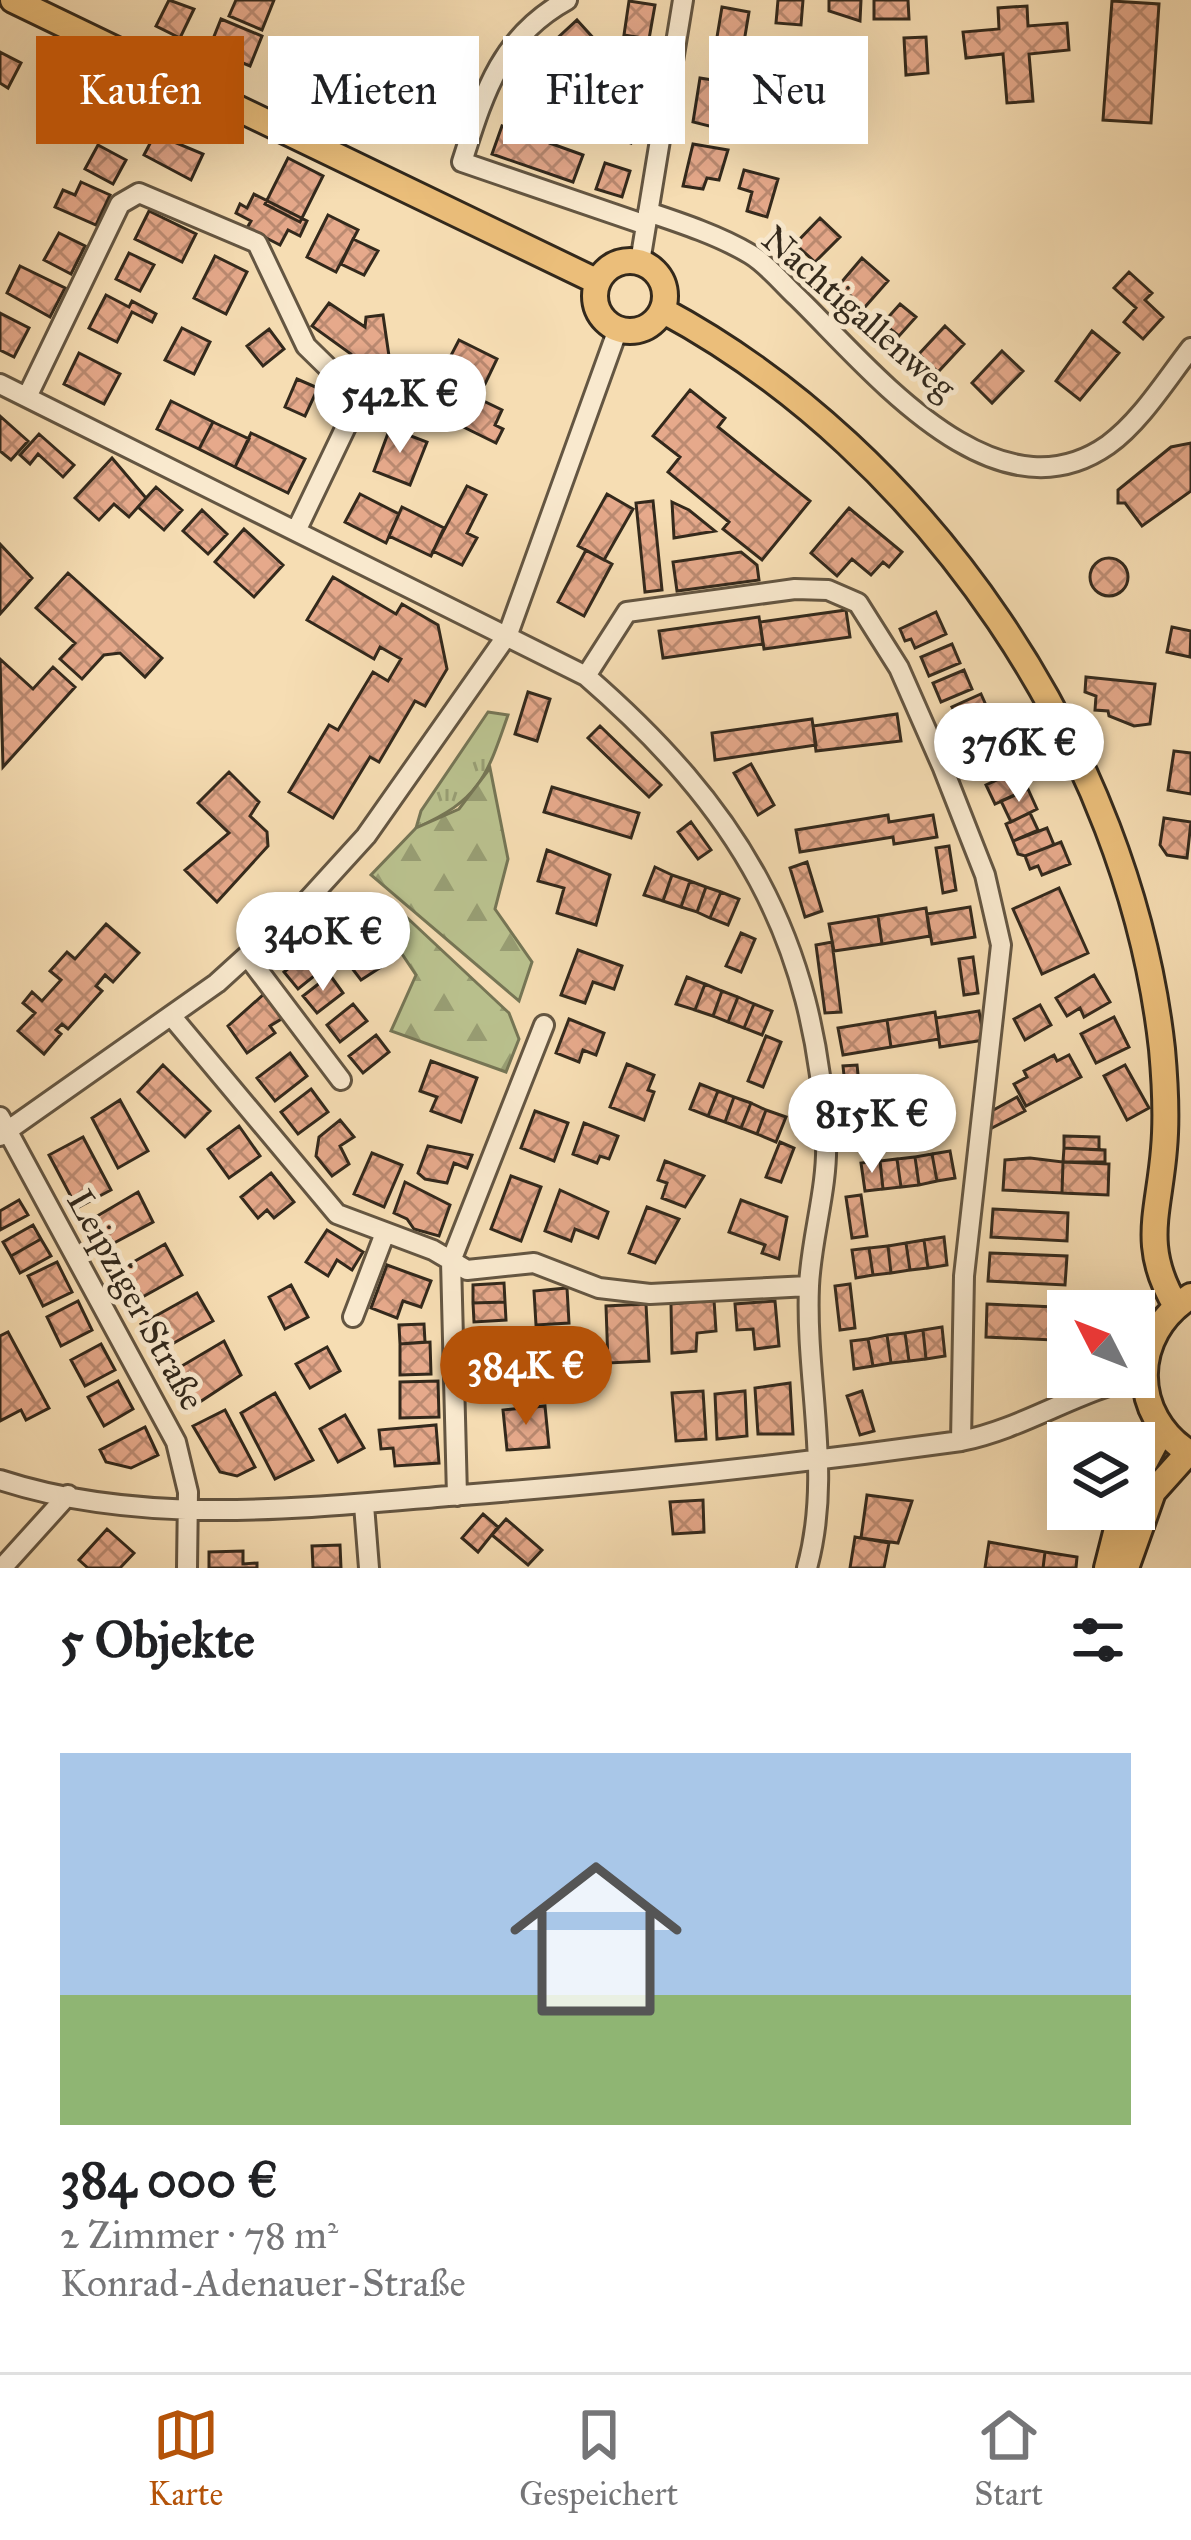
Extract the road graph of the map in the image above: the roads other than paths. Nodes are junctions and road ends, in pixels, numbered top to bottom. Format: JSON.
{"nodes":[{"id":1,"x":13,"y":0,"type":"edge"},
{"id":2,"x":567,"y":0,"type":"edge"},
{"id":3,"x":682,"y":0,"type":"edge"},
{"id":4,"x":647,"y":219,"type":"junction"},
{"id":5,"x":640,"y":262,"type":"junction"},
{"id":6,"x":598,"y":282,"type":"junction"},
{"id":7,"x":662,"y":310,"type":"junction"},
{"id":8,"x":618,"y":329,"type":"junction"},
{"id":9,"x":1191,"y":348,"type":"edge"},
{"id":10,"x":0,"y":384,"type":"edge"},
{"id":11,"x":27,"y":397,"type":"junction"},
{"id":12,"x":297,"y":530,"type":"junction"},
{"id":13,"x":508,"y":634,"type":"junction"},
{"id":14,"x":586,"y":676,"type":"junction"},
{"id":15,"x":248,"y":957,"type":"junction"},
{"id":16,"x":173,"y":1018,"type":"junction"},
{"id":17,"x":544,"y":1025,"type":"dead end"},
{"id":18,"x":341,"y":1080,"type":"dead end"},
{"id":19,"x":2,"y":1128,"type":"edge"},
{"id":20,"x":385,"y":1233,"type":"junction"},
{"id":21,"x":451,"y":1261,"type":"junction"},
{"id":22,"x":809,"y":1286,"type":"junction"},
{"id":23,"x":1183,"y":1301,"type":"edge"},
{"id":24,"x":352,"y":1317,"type":"dead end"},
{"id":25,"x":1155,"y":1330,"type":"edge"},
{"id":26,"x":1068,"y":1398,"type":"edge"},
{"id":27,"x":1151,"y":1398,"type":"edge"},
{"id":28,"x":1162,"y":1430,"type":"junction"},
{"id":29,"x":962,"y":1441,"type":"junction"},
{"id":30,"x":1155,"y":1443,"type":"edge"},
{"id":31,"x":1189,"y":1454,"type":"edge"},
{"id":32,"x":821,"y":1461,"type":"junction"},
{"id":33,"x":0,"y":1480,"type":"edge"},
{"id":34,"x":68,"y":1495,"type":"junction"},
{"id":35,"x":457,"y":1496,"type":"junction"},
{"id":36,"x":364,"y":1505,"type":"junction"},
{"id":37,"x":186,"y":1507,"type":"junction"},
{"id":38,"x":1117,"y":1530,"type":"edge"},
{"id":39,"x":2,"y":1568,"type":"edge"},
{"id":40,"x":187,"y":1568,"type":"edge"},
{"id":41,"x":369,"y":1568,"type":"edge"},
{"id":42,"x":807,"y":1568,"type":"edge"},
{"id":43,"x":1107,"y":1568,"type":"edge"},
{"id":44,"x":1126,"y":1568,"type":"edge"}],
"edges":[{"from":1,"to":6,"type":"main road"},
{"from":2,"to":4,"type":"street","name":"Nachtigallenweg"},
{"from":3,"to":4,"type":"street"},
{"from":4,"to":5,"type":"street"},
{"from":4,"to":9,"type":"street","name":"Nachtigallenweg"},
{"from":5,"to":6,"type":"main road"},
{"from":5,"to":7,"type":"main road"},
{"from":6,"to":8,"type":"main road"},
{"from":7,"to":8,"type":"main road"},
{"from":7,"to":23,"type":"main road"},
{"from":8,"to":13,"type":"street"},
{"from":10,"to":11,"type":"street"},
{"from":11,"to":12,"type":"street"},
{"from":11,"to":12,"type":"street"},
{"from":12,"to":13,"type":"street"},
{"from":13,"to":14,"type":"street"},
{"from":13,"to":15,"type":"street"},
{"from":14,"to":22,"type":"street"},
{"from":14,"to":29,"type":"street"},
{"from":15,"to":16,"type":"street"},
{"from":15,"to":18,"type":"street"},
{"from":16,"to":19,"type":"street"},
{"from":16,"to":20,"type":"street"},
{"from":17,"to":21,"type":"street"},
{"from":19,"to":37,"type":"street","name":"Leipziger Straße"},
{"from":20,"to":21,"type":"street"},
{"from":20,"to":24,"type":"street"},
{"from":21,"to":22,"type":"street"},
{"from":21,"to":35,"type":"street"},
{"from":22,"to":32,"type":"street"},
{"from":23,"to":25,"type":"main road"},
{"from":26,"to":29,"type":"street"},
{"from":27,"to":28,"type":"main road"},
{"from":28,"to":30,"type":"main road"},
{"from":28,"to":31,"type":"main road"},
{"from":29,"to":32,"type":"street"},
{"from":31,"to":44,"type":"main road"},
{"from":32,"to":35,"type":"street"},
{"from":32,"to":42,"type":"street"},
{"from":33,"to":34,"type":"street"},
{"from":34,"to":37,"type":"street"},
{"from":34,"to":39,"type":"street"},
{"from":35,"to":36,"type":"street"},
{"from":36,"to":37,"type":"street"},
{"from":36,"to":41,"type":"street"},
{"from":37,"to":40,"type":"street","name":"Leipziger Straße"},
{"from":38,"to":43,"type":"main road"}]}
